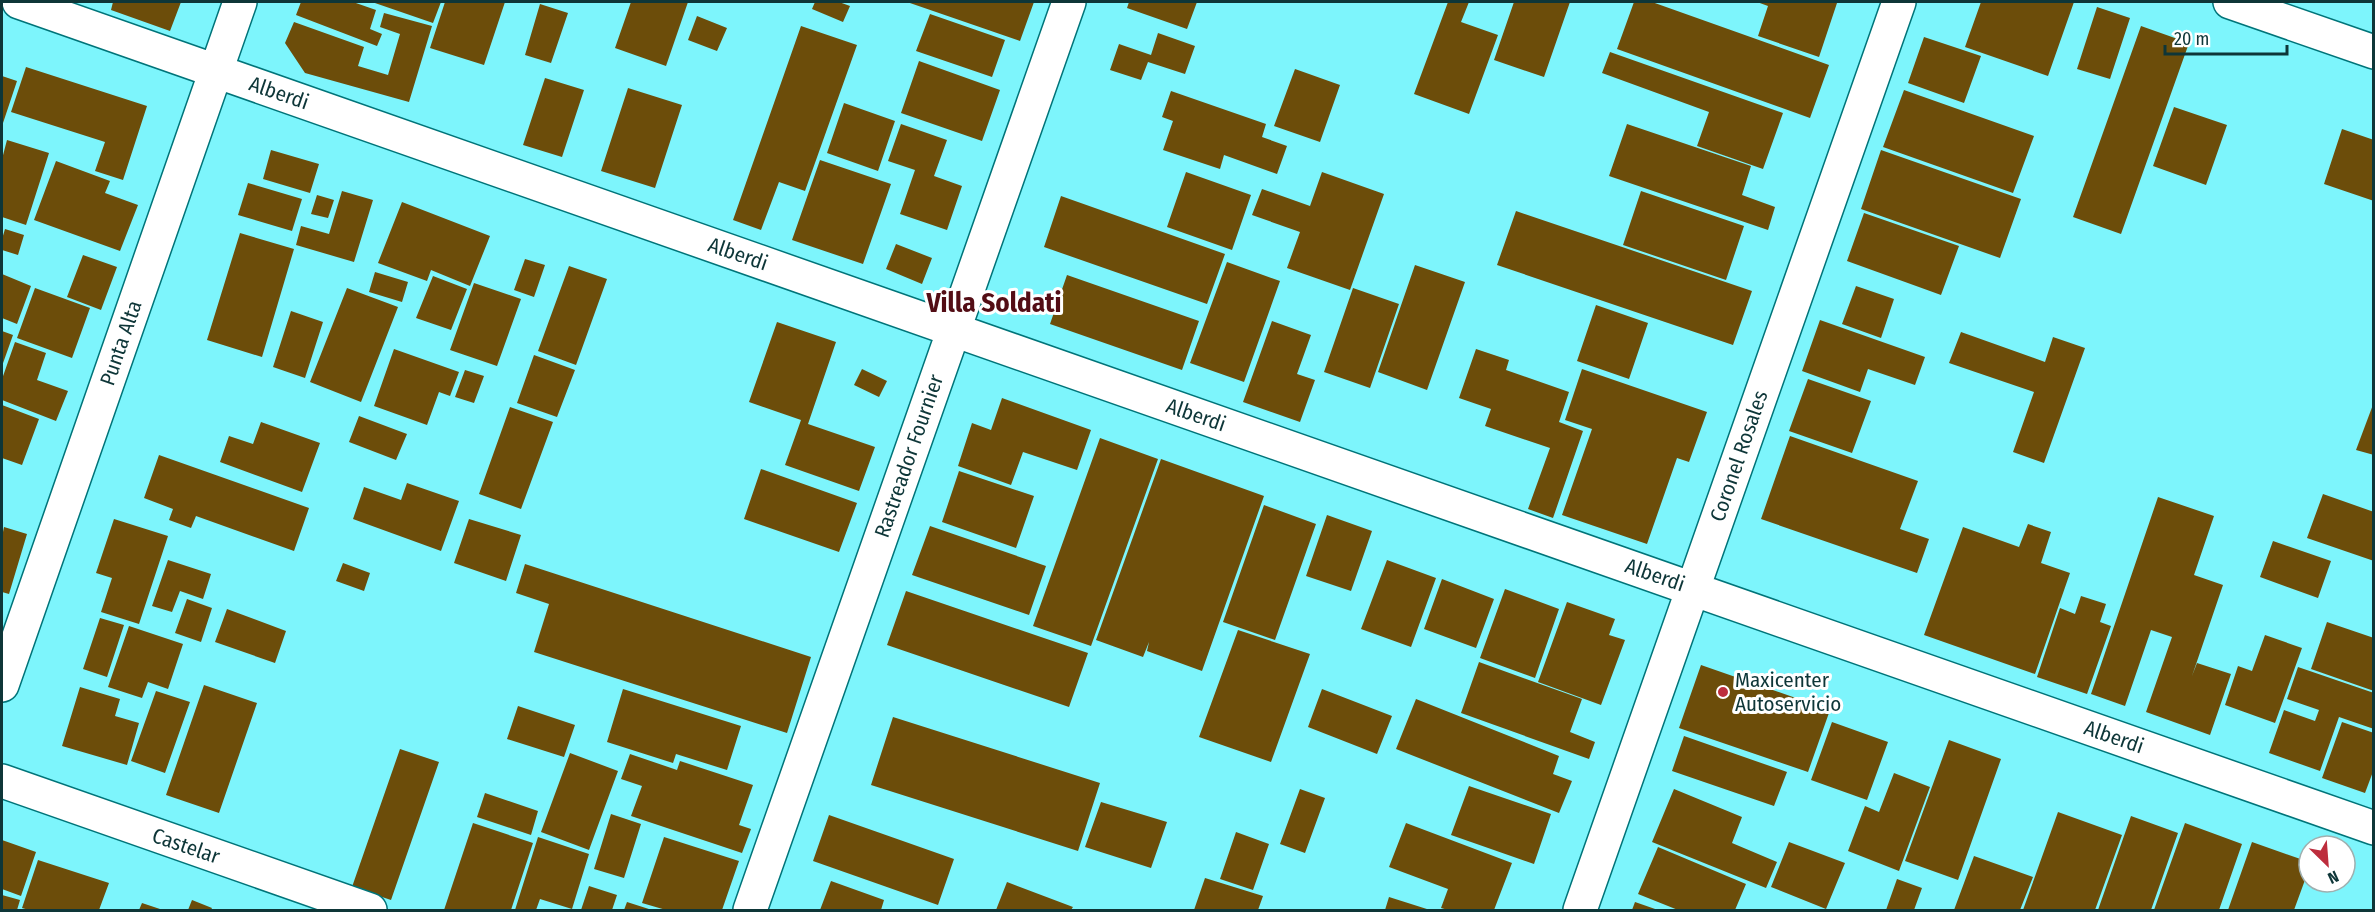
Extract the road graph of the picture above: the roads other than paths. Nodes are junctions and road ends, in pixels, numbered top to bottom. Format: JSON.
{"nodes":[{"id":1,"x":19,"y":2,"type":"edge"},
{"id":2,"x":240,"y":2,"type":"edge"},
{"id":3,"x":1069,"y":2,"type":"edge"},
{"id":4,"x":1899,"y":2,"type":"edge"},
{"id":5,"x":2230,"y":2,"type":"edge"},
{"id":6,"x":2373,"y":52,"type":"edge"},
{"id":7,"x":216,"y":70,"type":"junction"},
{"id":8,"x":953,"y":329,"type":"junction"},
{"id":9,"x":1693,"y":588,"type":"junction"},
{"id":10,"x":2,"y":685,"type":"edge"},
{"id":11,"x":2,"y":781,"type":"edge"},
{"id":12,"x":2373,"y":828,"type":"edge"},
{"id":13,"x":370,"y":910,"type":"edge"},
{"id":14,"x":750,"y":910,"type":"edge"},
{"id":15,"x":1580,"y":910,"type":"edge"}],
"edges":[{"from":1,"to":7,"type":"street","name":"Alberdi"},
{"from":2,"to":7,"type":"street","name":"Punta Alta"},
{"from":3,"to":8,"type":"street","name":"Rastreador Fournier"},
{"from":4,"to":9,"type":"street","name":"Coronel Rosales"},
{"from":5,"to":6,"type":"street"},
{"from":7,"to":8,"type":"street","name":"Alberdi"},
{"from":7,"to":10,"type":"street","name":"Punta Alta"},
{"from":8,"to":9,"type":"street","name":"Alberdi"},
{"from":8,"to":14,"type":"street","name":"Rastreador Fournier"},
{"from":9,"to":12,"type":"street","name":"Alberdi"},
{"from":9,"to":15,"type":"street","name":"Coronel Rosales"},
{"from":11,"to":13,"type":"street","name":"Castelar"}]}
